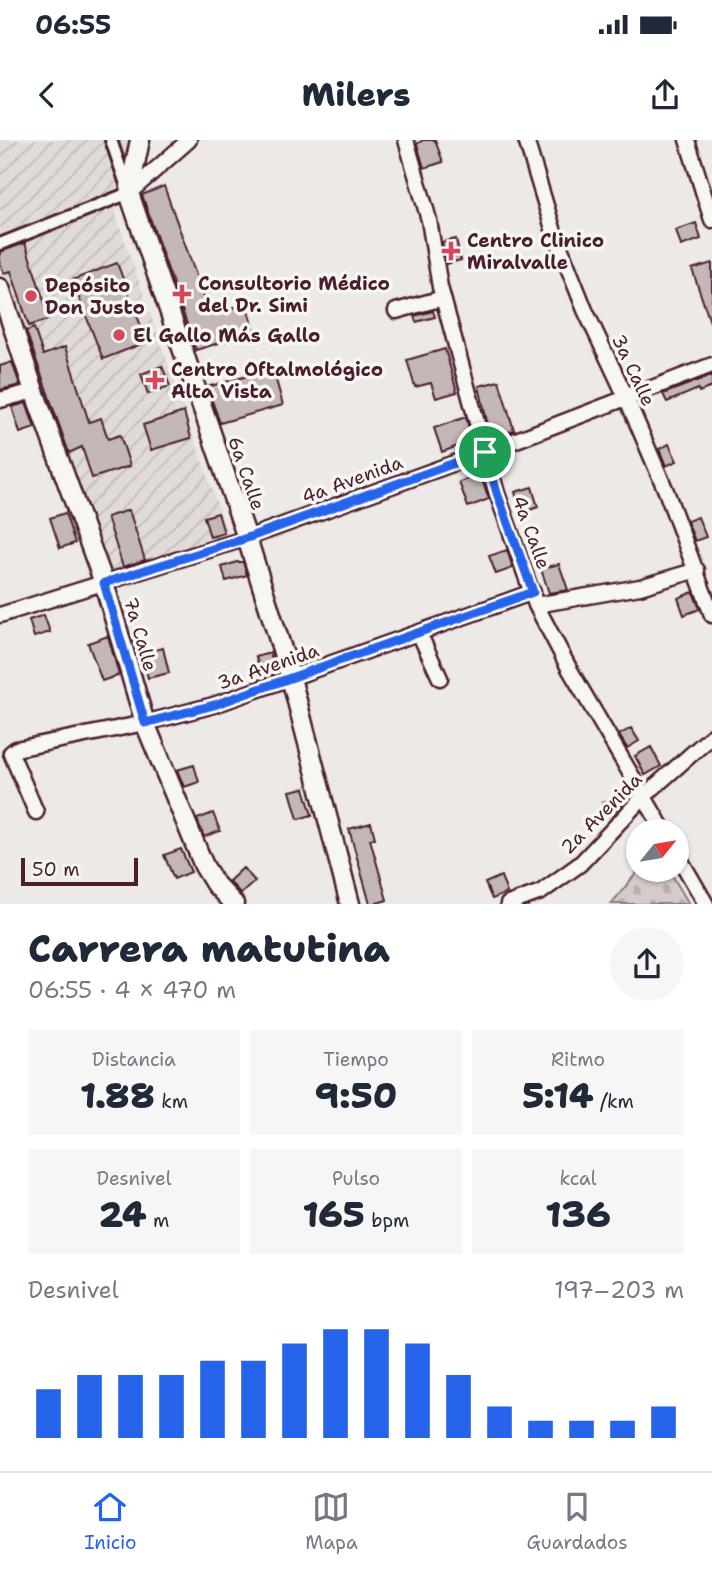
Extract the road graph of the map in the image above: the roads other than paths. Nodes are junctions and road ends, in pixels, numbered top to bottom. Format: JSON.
{"nodes":[{"id":1,"x":111,"y":140,"type":"edge"},
{"id":2,"x":140,"y":140,"type":"edge"},
{"id":3,"x":189,"y":140,"type":"edge"},
{"id":4,"x":406,"y":140,"type":"edge"},
{"id":5,"x":526,"y":140,"type":"edge"},
{"id":6,"x":687,"y":140,"type":"edge"},
{"id":7,"x":129,"y":193,"type":"junction"},
{"id":8,"x":712,"y":220,"type":"edge"},
{"id":9,"x":0,"y":244,"type":"edge"},
{"id":10,"x":0,"y":288,"type":"edge"},
{"id":11,"x":443,"y":298,"type":"junction"},
{"id":12,"x":396,"y":312,"type":"dead end"},
{"id":13,"x":712,"y":365,"type":"edge"},
{"id":14,"x":34,"y":391,"type":"junction"},
{"id":15,"x":626,"y":397,"type":"junction"},
{"id":16,"x":0,"y":400,"type":"edge"},
{"id":17,"x":485,"y":452,"type":"junction"},
{"id":18,"x":247,"y":538,"type":"junction"},
{"id":19,"x":697,"y":570,"type":"junction"},
{"id":20,"x":104,"y":583,"type":"junction"},
{"id":21,"x":535,"y":599,"type":"junction"},
{"id":22,"x":0,"y":615,"type":"edge"},
{"id":23,"x":712,"y":615,"type":"edge"},
{"id":24,"x":419,"y":633,"type":"junction"},
{"id":25,"x":291,"y":678,"type":"junction"},
{"id":26,"x":439,"y":678,"type":"dead end"},
{"id":27,"x":145,"y":723,"type":"junction"},
{"id":28,"x":712,"y":736,"type":"edge"},
{"id":29,"x":644,"y":796,"type":"junction"},
{"id":30,"x":36,"y":812,"type":"dead end"},
{"id":31,"x":657,"y":819,"type":"edge"},
{"id":32,"x":690,"y":873,"type":"edge"},
{"id":33,"x":706,"y":896,"type":"edge"},
{"id":34,"x":234,"y":904,"type":"edge"},
{"id":35,"x":350,"y":904,"type":"edge"},
{"id":36,"x":508,"y":904,"type":"edge"}],
"edges":[{"from":1,"to":7,"type":"street","name":"6a Calle"},
{"from":2,"to":7,"type":"street"},
{"from":3,"to":7,"type":"street"},
{"from":4,"to":11,"type":"street","name":"4a Calle"},
{"from":5,"to":15,"type":"street","name":"3a Calle"},
{"from":6,"to":8,"type":"street"},
{"from":7,"to":9,"type":"street"},
{"from":7,"to":18,"type":"street","name":"6a Calle"},
{"from":10,"to":14,"type":"street","name":"7a Calle"},
{"from":11,"to":12,"type":"street"},
{"from":11,"to":17,"type":"street","name":"4a Calle"},
{"from":13,"to":15,"type":"street","name":"4a Avenida"},
{"from":14,"to":16,"type":"street"},
{"from":14,"to":20,"type":"street","name":"7a Calle"},
{"from":15,"to":17,"type":"street","name":"4a Avenida"},
{"from":15,"to":19,"type":"street","name":"3a Calle"},
{"from":17,"to":18,"type":"street","name":"4a Avenida"},
{"from":17,"to":21,"type":"street","name":"4a Calle"},
{"from":18,"to":20,"type":"street","name":"4a Avenida"},
{"from":18,"to":25,"type":"street","name":"6a Calle"},
{"from":19,"to":21,"type":"street","name":"3a Avenida"},
{"from":19,"to":23,"type":"street","name":"3a Calle"},
{"from":20,"to":22,"type":"street","name":"4a Avenida"},
{"from":20,"to":27,"type":"street","name":"7a Calle"},
{"from":21,"to":24,"type":"street","name":"3a Avenida"},
{"from":21,"to":29,"type":"street","name":"4a Calle"},
{"from":24,"to":25,"type":"street","name":"3a Avenida"},
{"from":24,"to":26,"type":"street"},
{"from":25,"to":27,"type":"street","name":"3a Avenida"},
{"from":25,"to":35,"type":"street","name":"6a Calle"},
{"from":27,"to":30,"type":"street","name":"3a Avenida"},
{"from":27,"to":34,"type":"street","name":"7a Calle"},
{"from":28,"to":29,"type":"street","name":"2a Avenida"},
{"from":29,"to":31,"type":"street","name":"4a Calle"},
{"from":29,"to":36,"type":"street","name":"2a Avenida"},
{"from":32,"to":33,"type":"street"}]}
